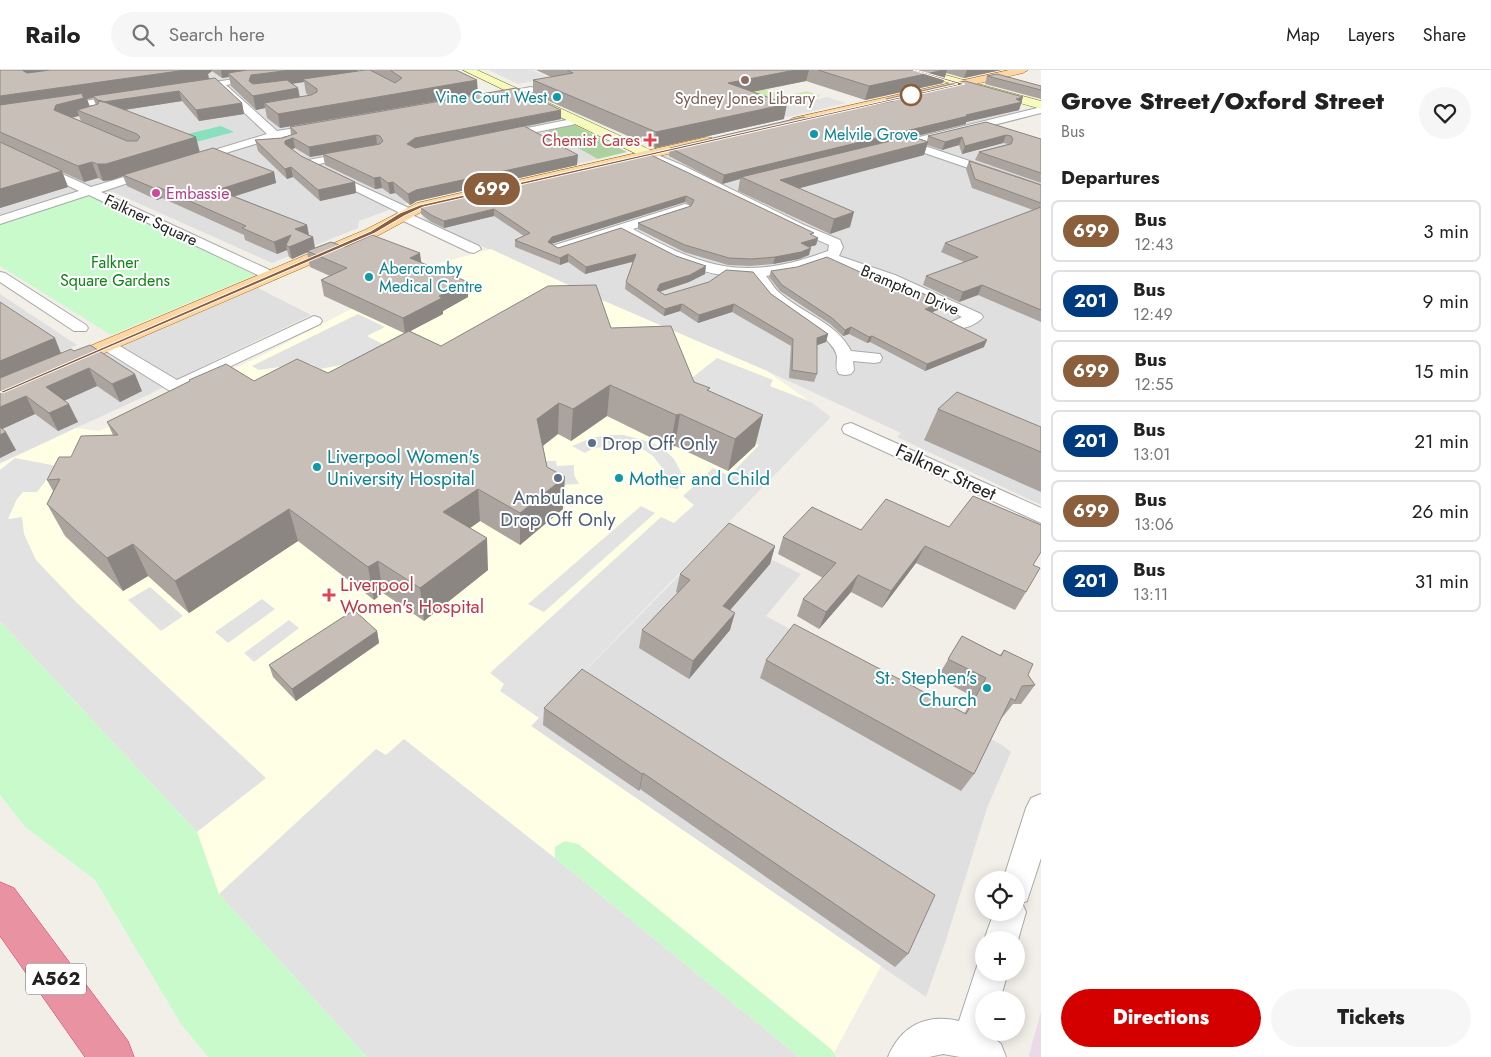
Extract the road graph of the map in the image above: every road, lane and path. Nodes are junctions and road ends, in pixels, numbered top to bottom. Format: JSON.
{"nodes":[{"id":1,"x":308,"y":70,"type":"edge"},
{"id":2,"x":468,"y":70,"type":"edge"},
{"id":3,"x":915,"y":70,"type":"edge"},
{"id":4,"x":1023,"y":70,"type":"edge"},
{"id":5,"x":216,"y":80,"type":"junction"},
{"id":6,"x":318,"y":80,"type":"edge"},
{"id":7,"x":963,"y":84,"type":"junction"},
{"id":8,"x":182,"y":89,"type":"edge"},
{"id":9,"x":531,"y":90,"type":"edge"},
{"id":10,"x":516,"y":93,"type":"junction"},
{"id":11,"x":135,"y":96,"type":"edge"},
{"id":12,"x":33,"y":98,"type":"edge"},
{"id":13,"x":483,"y":98,"type":"edge"},
{"id":14,"x":88,"y":103,"type":"junction"},
{"id":15,"x":1041,"y":105,"type":"edge"},
{"id":16,"x":1041,"y":110,"type":"edge"},
{"id":17,"x":35,"y":111,"type":"junction"},
{"id":18,"x":270,"y":112,"type":"edge"},
{"id":19,"x":97,"y":114,"type":"edge"},
{"id":20,"x":253,"y":115,"type":"junction"},
{"id":21,"x":0,"y":116,"type":"edge"},
{"id":22,"x":577,"y":121,"type":"junction"},
{"id":23,"x":785,"y":124,"type":"edge"},
{"id":24,"x":332,"y":125,"type":"edge"},
{"id":25,"x":274,"y":135,"type":"junction"},
{"id":26,"x":491,"y":138,"type":"edge"},
{"id":27,"x":723,"y":138,"type":"edge"},
{"id":28,"x":906,"y":143,"type":"junction"},
{"id":29,"x":290,"y":148,"type":"edge"},
{"id":30,"x":0,"y":149,"type":"edge"},
{"id":31,"x":880,"y":150,"type":"edge"},
{"id":32,"x":360,"y":154,"type":"edge"},
{"id":33,"x":648,"y":154,"type":"junction"},
{"id":34,"x":975,"y":156,"type":"edge"},
{"id":35,"x":957,"y":160,"type":"junction"},
{"id":36,"x":182,"y":163,"type":"edge"},
{"id":37,"x":163,"y":169,"type":"edge"},
{"id":38,"x":744,"y":184,"type":"edge"},
{"id":39,"x":1041,"y":189,"type":"edge"},
{"id":40,"x":720,"y":190,"type":"junction"},
{"id":41,"x":90,"y":192,"type":"junction"},
{"id":42,"x":404,"y":213,"type":"junction"},
{"id":43,"x":0,"y":220,"type":"edge"},
{"id":44,"x":693,"y":221,"type":"edge"},
{"id":45,"x":622,"y":228,"type":"junction"},
{"id":46,"x":474,"y":248,"type":"dead end"},
{"id":47,"x":831,"y":252,"type":"junction"},
{"id":48,"x":582,"y":254,"type":"edge"},
{"id":49,"x":720,"y":271,"type":"junction"},
{"id":50,"x":757,"y":274,"type":"junction"},
{"id":51,"x":0,"y":276,"type":"edge"},
{"id":52,"x":271,"y":276,"type":"junction"},
{"id":53,"x":707,"y":282,"type":"edge"},
{"id":54,"x":314,"y":321,"type":"dead end"},
{"id":55,"x":957,"y":324,"type":"edge"},
{"id":56,"x":80,"y":328,"type":"dead end"},
{"id":57,"x":107,"y":345,"type":"junction"},
{"id":58,"x":874,"y":358,"type":"dead end"},
{"id":59,"x":0,"y":392,"type":"edge"},
{"id":60,"x":851,"y":429,"type":"dead end"},
{"id":61,"x":1041,"y":516,"type":"edge"},
{"id":62,"x":1041,"y":808,"type":"edge"},
{"id":63,"x":1022,"y":871,"type":"edge"},
{"id":64,"x":0,"y":902,"type":"edge"},
{"id":65,"x":990,"y":981,"type":"edge"},
{"id":66,"x":979,"y":1050,"type":"edge"},
{"id":67,"x":112,"y":1057,"type":"edge"},
{"id":68,"x":906,"y":1057,"type":"edge"}],
"edges":[{"from":1,"to":5,"type":"street"},
{"from":1,"to":6,"type":"street"},
{"from":2,"to":10,"type":"street"},
{"from":3,"to":7,"type":"street"},
{"from":4,"to":7,"type":"main road"},
{"from":5,"to":8,"type":"street"},
{"from":5,"to":20,"type":"street"},
{"from":7,"to":15,"type":"street"},
{"from":7,"to":23,"type":"main road"},
{"from":9,"to":10,"type":"street"},
{"from":10,"to":13,"type":"street"},
{"from":10,"to":22,"type":"street"},
{"from":11,"to":14,"type":"street"},
{"from":12,"to":17,"type":"street"},
{"from":14,"to":17,"type":"street"},
{"from":14,"to":19,"type":"street"},
{"from":16,"to":28,"type":"street"},
{"from":17,"to":21,"type":"street"},
{"from":18,"to":20,"type":"street"},
{"from":20,"to":25,"type":"street"},
{"from":22,"to":26,"type":"street"},
{"from":22,"to":33,"type":"street"},
{"from":24,"to":25,"type":"street"},
{"from":25,"to":29,"type":"street"},
{"from":25,"to":36,"type":"street"},
{"from":27,"to":33,"type":"main road"},
{"from":28,"to":31,"type":"street"},
{"from":28,"to":35,"type":"street"},
{"from":30,"to":41,"type":"street"},
{"from":32,"to":42,"type":"street"},
{"from":33,"to":40,"type":"street"},
{"from":33,"to":42,"type":"main road"},
{"from":34,"to":35,"type":"street"},
{"from":35,"to":39,"type":"street"},
{"from":37,"to":41,"type":"street"},
{"from":38,"to":40,"type":"street"},
{"from":40,"to":47,"type":"street"},
{"from":41,"to":43,"type":"street","name":"Falkner Square"},
{"from":41,"to":52,"type":"street","name":"Falkner Square"},
{"from":42,"to":46,"type":"street"},
{"from":42,"to":52,"type":"main road"},
{"from":44,"to":45,"type":"street"},
{"from":45,"to":48,"type":"street"},
{"from":45,"to":49,"type":"street"},
{"from":47,"to":50,"type":"street"},
{"from":47,"to":55,"type":"street","name":"Brampton Drive"},
{"from":49,"to":50,"type":"street"},
{"from":49,"to":53,"type":"street"},
{"from":50,"to":58,"type":"street"},
{"from":51,"to":56,"type":"street"},
{"from":52,"to":57,"type":"main road"},
{"from":54,"to":57,"type":"street"},
{"from":57,"to":59,"type":"main road"},
{"from":60,"to":61,"type":"street","name":"Falkner Street"},
{"from":62,"to":63,"type":"street"},
{"from":64,"to":67,"type":"highway","number":"A562"},
{"from":65,"to":66,"type":"street"},
{"from":66,"to":68,"type":"street"}]}
